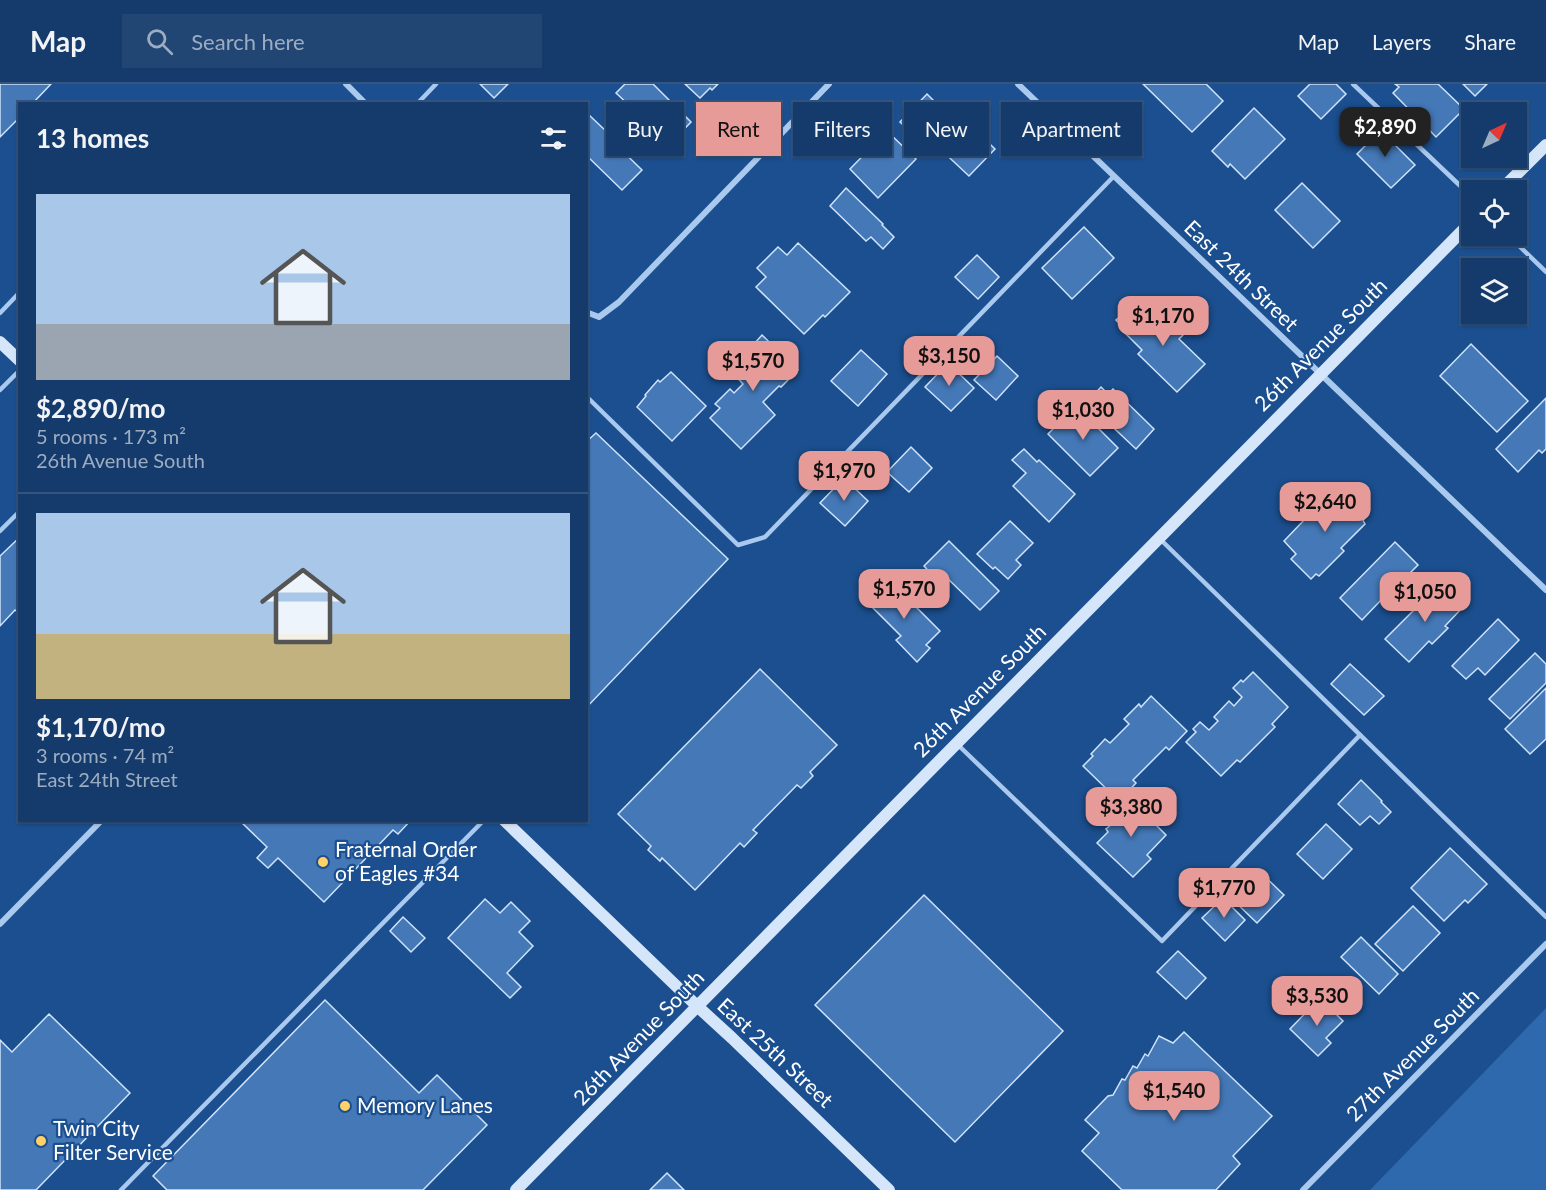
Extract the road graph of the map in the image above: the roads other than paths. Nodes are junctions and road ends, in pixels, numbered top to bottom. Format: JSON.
{"nodes":[{"id":1,"x":346,"y":84,"type":"edge"},
{"id":2,"x":436,"y":84,"type":"edge"},
{"id":3,"x":829,"y":84,"type":"edge"},
{"id":4,"x":1018,"y":84,"type":"edge"},
{"id":5,"x":1353,"y":84,"type":"edge"},
{"id":6,"x":364,"y":102,"type":"edge"},
{"id":7,"x":419,"y":102,"type":"edge"},
{"id":8,"x":1546,"y":145,"type":"edge"},
{"id":9,"x":1114,"y":176,"type":"junction"},
{"id":10,"x":1511,"y":180,"type":"edge"},
{"id":11,"x":1461,"y":187,"type":"edge"},
{"id":12,"x":1461,"y":232,"type":"edge"},
{"id":13,"x":1519,"y":246,"type":"edge"},
{"id":14,"x":1546,"y":272,"type":"edge"},
{"id":15,"x":18,"y":294,"type":"edge"},
{"id":16,"x":0,"y":313,"type":"edge"},
{"id":17,"x":588,"y":313,"type":"edge"},
{"id":18,"x":0,"y":342,"type":"edge"},
{"id":19,"x":18,"y":359,"type":"edge"},
{"id":20,"x":18,"y":372,"type":"edge"},
{"id":21,"x":1320,"y":374,"type":"junction"},
{"id":22,"x":0,"y":390,"type":"edge"},
{"id":23,"x":588,"y":398,"type":"edge"},
{"id":24,"x":18,"y":513,"type":"edge"},
{"id":25,"x":0,"y":531,"type":"edge"},
{"id":26,"x":1159,"y":538,"type":"junction"},
{"id":27,"x":1546,"y":590,"type":"edge"},
{"id":28,"x":1360,"y":735,"type":"junction"},
{"id":29,"x":956,"y":743,"type":"junction"},
{"id":30,"x":100,"y":822,"type":"edge"},
{"id":31,"x":482,"y":822,"type":"edge"},
{"id":32,"x":506,"y":822,"type":"edge"},
{"id":33,"x":1546,"y":917,"type":"edge"},
{"id":34,"x":0,"y":924,"type":"edge"},
{"id":35,"x":1546,"y":944,"type":"edge"},
{"id":36,"x":697,"y":1006,"type":"junction"},
{"id":37,"x":122,"y":1190,"type":"edge"},
{"id":38,"x":516,"y":1190,"type":"edge"},
{"id":39,"x":889,"y":1190,"type":"edge"},
{"id":40,"x":1303,"y":1190,"type":"edge"}],
"edges":[{"from":1,"to":6,"type":"street"},
{"from":2,"to":7,"type":"lane"},
{"from":3,"to":17,"type":"street"},
{"from":4,"to":9,"type":"street","name":"East 24th Street"},
{"from":5,"to":11,"type":"lane"},
{"from":8,"to":10,"type":"street"},
{"from":9,"to":21,"type":"street","name":"East 24th Street"},
{"from":9,"to":23,"type":"lane"},
{"from":12,"to":21,"type":"street","name":"26th Avenue South"},
{"from":13,"to":14,"type":"lane"},
{"from":15,"to":16,"type":"lane"},
{"from":18,"to":19,"type":"street"},
{"from":20,"to":22,"type":"lane"},
{"from":21,"to":26,"type":"street","name":"26th Avenue South"},
{"from":21,"to":27,"type":"street","name":"East 24th Street"},
{"from":24,"to":25,"type":"lane"},
{"from":26,"to":28,"type":"lane"},
{"from":26,"to":29,"type":"street","name":"26th Avenue South"},
{"from":28,"to":29,"type":"lane"},
{"from":28,"to":33,"type":"lane"},
{"from":29,"to":36,"type":"street","name":"26th Avenue South"},
{"from":30,"to":34,"type":"street"},
{"from":31,"to":37,"type":"lane"},
{"from":32,"to":36,"type":"street","name":"East 25th Street"},
{"from":35,"to":40,"type":"street","name":"27th Avenue South"},
{"from":36,"to":38,"type":"street","name":"26th Avenue South"},
{"from":36,"to":39,"type":"street","name":"East 25th Street"}]}
